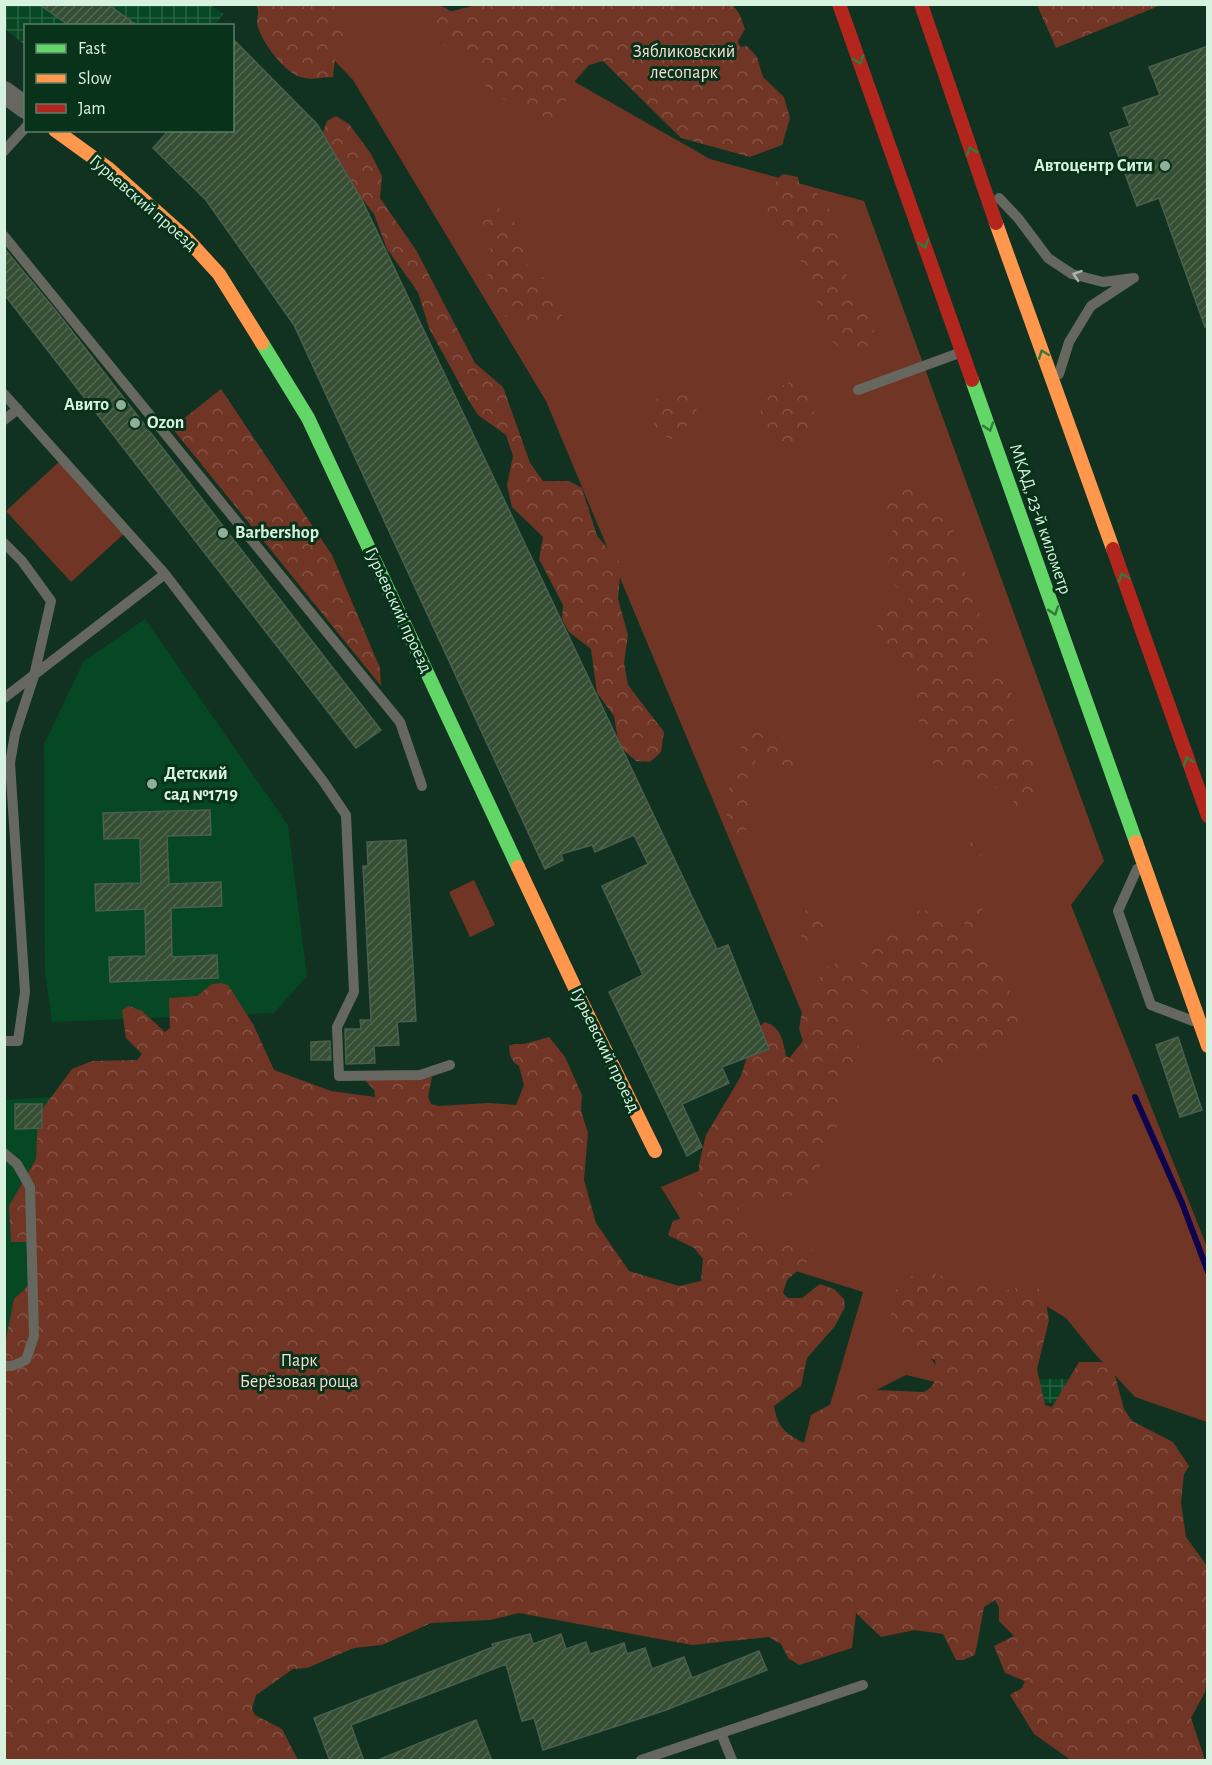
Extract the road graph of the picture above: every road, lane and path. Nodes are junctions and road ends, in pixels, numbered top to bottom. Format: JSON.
{"nodes":[{"id":1,"x":839,"y":4,"type":"edge"},
{"id":2,"x":921,"y":4,"type":"edge"},
{"id":3,"x":4,"y":92,"type":"edge"},
{"id":4,"x":24,"y":107,"type":"edge"},
{"id":5,"x":24,"y":129,"type":"edge"},
{"id":6,"x":58,"y":132,"type":"edge"},
{"id":7,"x":4,"y":151,"type":"edge"},
{"id":8,"x":980,"y":179,"type":"junction"},
{"id":9,"x":4,"y":236,"type":"edge"},
{"id":10,"x":962,"y":352,"type":"junction"},
{"id":11,"x":1055,"y":386,"type":"junction"},
{"id":12,"x":858,"y":390,"type":"dead end"},
{"id":13,"x":4,"y":394,"type":"edge"},
{"id":14,"x":18,"y":409,"type":"junction"},
{"id":15,"x":4,"y":420,"type":"edge"},
{"id":16,"x":4,"y":543,"type":"edge"},
{"id":17,"x":165,"y":574,"type":"junction"},
{"id":18,"x":34,"y":676,"type":"junction"},
{"id":19,"x":4,"y":698,"type":"edge"},
{"id":20,"x":422,"y":786,"type":"dead end"},
{"id":21,"x":1208,"y":816,"type":"edge"},
{"id":22,"x":1142,"y":860,"type":"junction"},
{"id":23,"x":1199,"y":1023,"type":"junction"},
{"id":24,"x":4,"y":1041,"type":"edge"},
{"id":25,"x":1208,"y":1046,"type":"edge"},
{"id":26,"x":450,"y":1065,"type":"dead end"},
{"id":27,"x":656,"y":1151,"type":"dead end"},
{"id":28,"x":4,"y":1153,"type":"edge"},
{"id":29,"x":4,"y":1366,"type":"edge"},
{"id":30,"x":863,"y":1685,"type":"dead end"},
{"id":31,"x":721,"y":1733,"type":"junction"},
{"id":32,"x":641,"y":1761,"type":"edge"},
{"id":33,"x":732,"y":1761,"type":"edge"}],
"edges":[{"from":1,"to":10,"type":"main road","name":"МКАД, 23-й километр","one_way":true},
{"from":8,"to":2,"type":"main road","one_way":true},
{"from":3,"to":4,"type":"street"},
{"from":5,"to":7,"type":"lane"},
{"from":6,"to":27,"type":"main road","name":"Гурьевский проезд"},
{"from":11,"to":8,"type":"main road","one_way":true},
{"from":11,"to":8,"type":"lane","one_way":true},
{"from":9,"to":20,"type":"lane"},
{"from":10,"to":12,"type":"lane"},
{"from":10,"to":22,"type":"main road","name":"МКАД, 23-й километр","one_way":true},
{"from":21,"to":11,"type":"main road","one_way":true},
{"from":13,"to":14,"type":"lane"},
{"from":14,"to":15,"type":"lane"},
{"from":14,"to":17,"type":"lane"},
{"from":16,"to":18,"type":"lane"},
{"from":17,"to":18,"type":"lane"},
{"from":17,"to":26,"type":"lane"},
{"from":18,"to":19,"type":"lane"},
{"from":18,"to":24,"type":"lane"},
{"from":22,"to":23,"type":"main road","name":"МКАД, 23-й километр"},
{"from":22,"to":23,"type":"lane"},
{"from":23,"to":25,"type":"main road","name":"МКАД, 23-й километр"},
{"from":28,"to":29,"type":"lane"},
{"from":30,"to":31,"type":"lane"},
{"from":31,"to":32,"type":"lane"},
{"from":31,"to":33,"type":"lane"}]}
